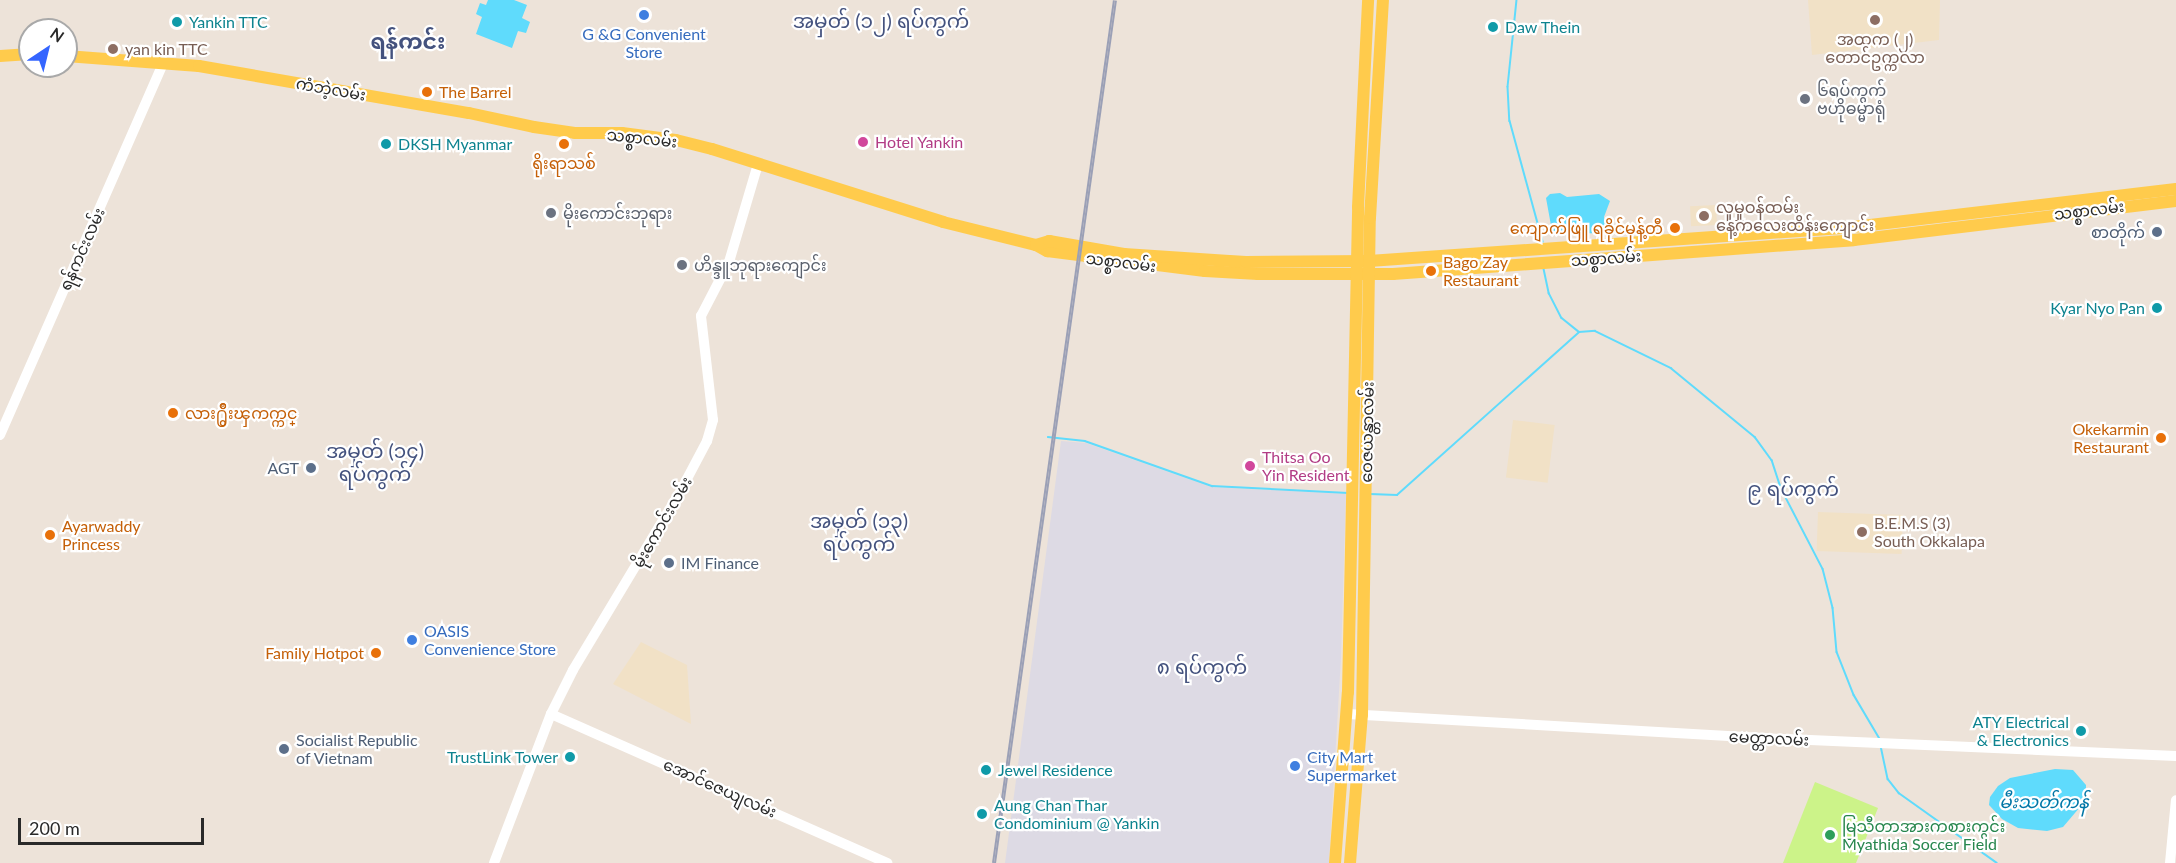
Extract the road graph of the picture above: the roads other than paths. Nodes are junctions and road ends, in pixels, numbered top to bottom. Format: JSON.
{"nodes":[{"id":1,"x":1368,"y":0,"type":"edge"},
{"id":2,"x":1383,"y":0,"type":"edge"},
{"id":3,"x":1367,"y":14,"type":"junction"},
{"id":4,"x":1383,"y":15,"type":"junction"},
{"id":5,"x":0,"y":48,"type":"edge"},
{"id":6,"x":18,"y":49,"type":"edge"},
{"id":7,"x":18,"y":55,"type":"edge"},
{"id":8,"x":0,"y":56,"type":"edge"},
{"id":9,"x":78,"y":57,"type":"edge"},
{"id":10,"x":164,"y":63,"type":"junction"},
{"id":11,"x":594,"y":134,"type":"joint"},
{"id":12,"x":758,"y":164,"type":"junction"},
{"id":13,"x":2176,"y":189,"type":"edge"},
{"id":14,"x":2176,"y":201,"type":"edge"},
{"id":15,"x":1364,"y":219,"type":"junction"},
{"id":16,"x":1396,"y":259,"type":"junction"},
{"id":17,"x":1364,"y":261,"type":"junction"},
{"id":18,"x":1335,"y":268,"type":"junction"},
{"id":19,"x":1393,"y":274,"type":"junction"},
{"id":20,"x":1363,"y":275,"type":"junction"},
{"id":21,"x":1363,"y":310,"type":"junction"},
{"id":22,"x":0,"y":435,"type":"edge"},
{"id":23,"x":1361,"y":442,"type":"junction"},
{"id":24,"x":551,"y":714,"type":"junction"},
{"id":25,"x":1347,"y":714,"type":"junction"},
{"id":26,"x":1362,"y":715,"type":"junction"},
{"id":27,"x":2176,"y":756,"type":"edge"},
{"id":28,"x":2176,"y":800,"type":"edge"},
{"id":29,"x":494,"y":863,"type":"edge"},
{"id":30,"x":888,"y":863,"type":"edge"},
{"id":31,"x":1335,"y":863,"type":"edge"},
{"id":32,"x":1350,"y":863,"type":"edge"},
{"id":33,"x":2170,"y":863,"type":"edge"}],
"edges":[{"from":1,"to":3,"type":"main road","name":"ဝေဇယန္တာလမ်း"},
{"from":2,"to":4,"type":"main road","name":"ဝေဇယန္တာလမ်း"},
{"from":3,"to":4,"type":"main road"},
{"from":3,"to":15,"type":"main road","name":"ဝေဇယန္တာလမ်း"},
{"from":4,"to":15,"type":"main road","name":"ဝေဇယန္တာလမ်း"},
{"from":5,"to":6,"type":"main road"},
{"from":7,"to":8,"type":"main road"},
{"from":9,"to":10,"type":"main road","name":"ကံဘဲ့လမ်း"},
{"from":10,"to":11,"type":"main road","name":"ကံဘဲ့လမ်း"},
{"from":10,"to":22,"type":"main road","name":"ရန်ကင်းလမ်း"},
{"from":11,"to":12,"type":"main road","name":"သစ္စာလမ်း"},
{"from":12,"to":18,"type":"main road","name":"သစ္စာလမ်း"},
{"from":12,"to":24,"type":"main road","name":"မိုးကောင်းလမ်း"},
{"from":13,"to":16,"type":"main road","name":"သစ္စာလမ်း"},
{"from":14,"to":19,"type":"main road","name":"သစ္စာလမ်း"},
{"from":15,"to":16,"type":"main road"},
{"from":15,"to":17,"type":"main road","name":"ဝေဇယန္တာလမ်း"},
{"from":15,"to":18,"type":"main road"},
{"from":16,"to":17,"type":"main road","name":"သစ္စာလမ်း"},
{"from":17,"to":18,"type":"main road","name":"သစ္စာလမ်း"},
{"from":17,"to":20,"type":"main road","name":"ဝေဇယန္တာလမ်း"},
{"from":18,"to":20,"type":"main road","name":"သစ္စာလမ်း"},
{"from":18,"to":21,"type":"main road"},
{"from":19,"to":20,"type":"main road","name":"သစ္စာလမ်း"},
{"from":19,"to":21,"type":"main road"},
{"from":20,"to":21,"type":"main road","name":"ဝေဇယန္တာလမ်း"},
{"from":21,"to":23,"type":"main road","name":"ဝေဇယန္တာလမ်း"},
{"from":23,"to":25,"type":"main road","name":"ဝေဇယန္တာလမ်း"},
{"from":23,"to":26,"type":"main road","name":"ဝေဇယန္တာလမ်း"},
{"from":24,"to":29,"type":"main road","name":"မိုးကောင်းလမ်း"},
{"from":24,"to":30,"type":"main road","name":"အောင်ဇေယျလမ်း"},
{"from":25,"to":26,"type":"main road","name":"မေတ္တာလမ်း"},
{"from":25,"to":31,"type":"main road","name":"ဝေဇယန္တာလမ်း"},
{"from":26,"to":27,"type":"main road","name":"မေတ္တာလမ်း"},
{"from":26,"to":32,"type":"main road","name":"ဝေဇယန္တာလမ်း"},
{"from":28,"to":33,"type":"main road"}]}
